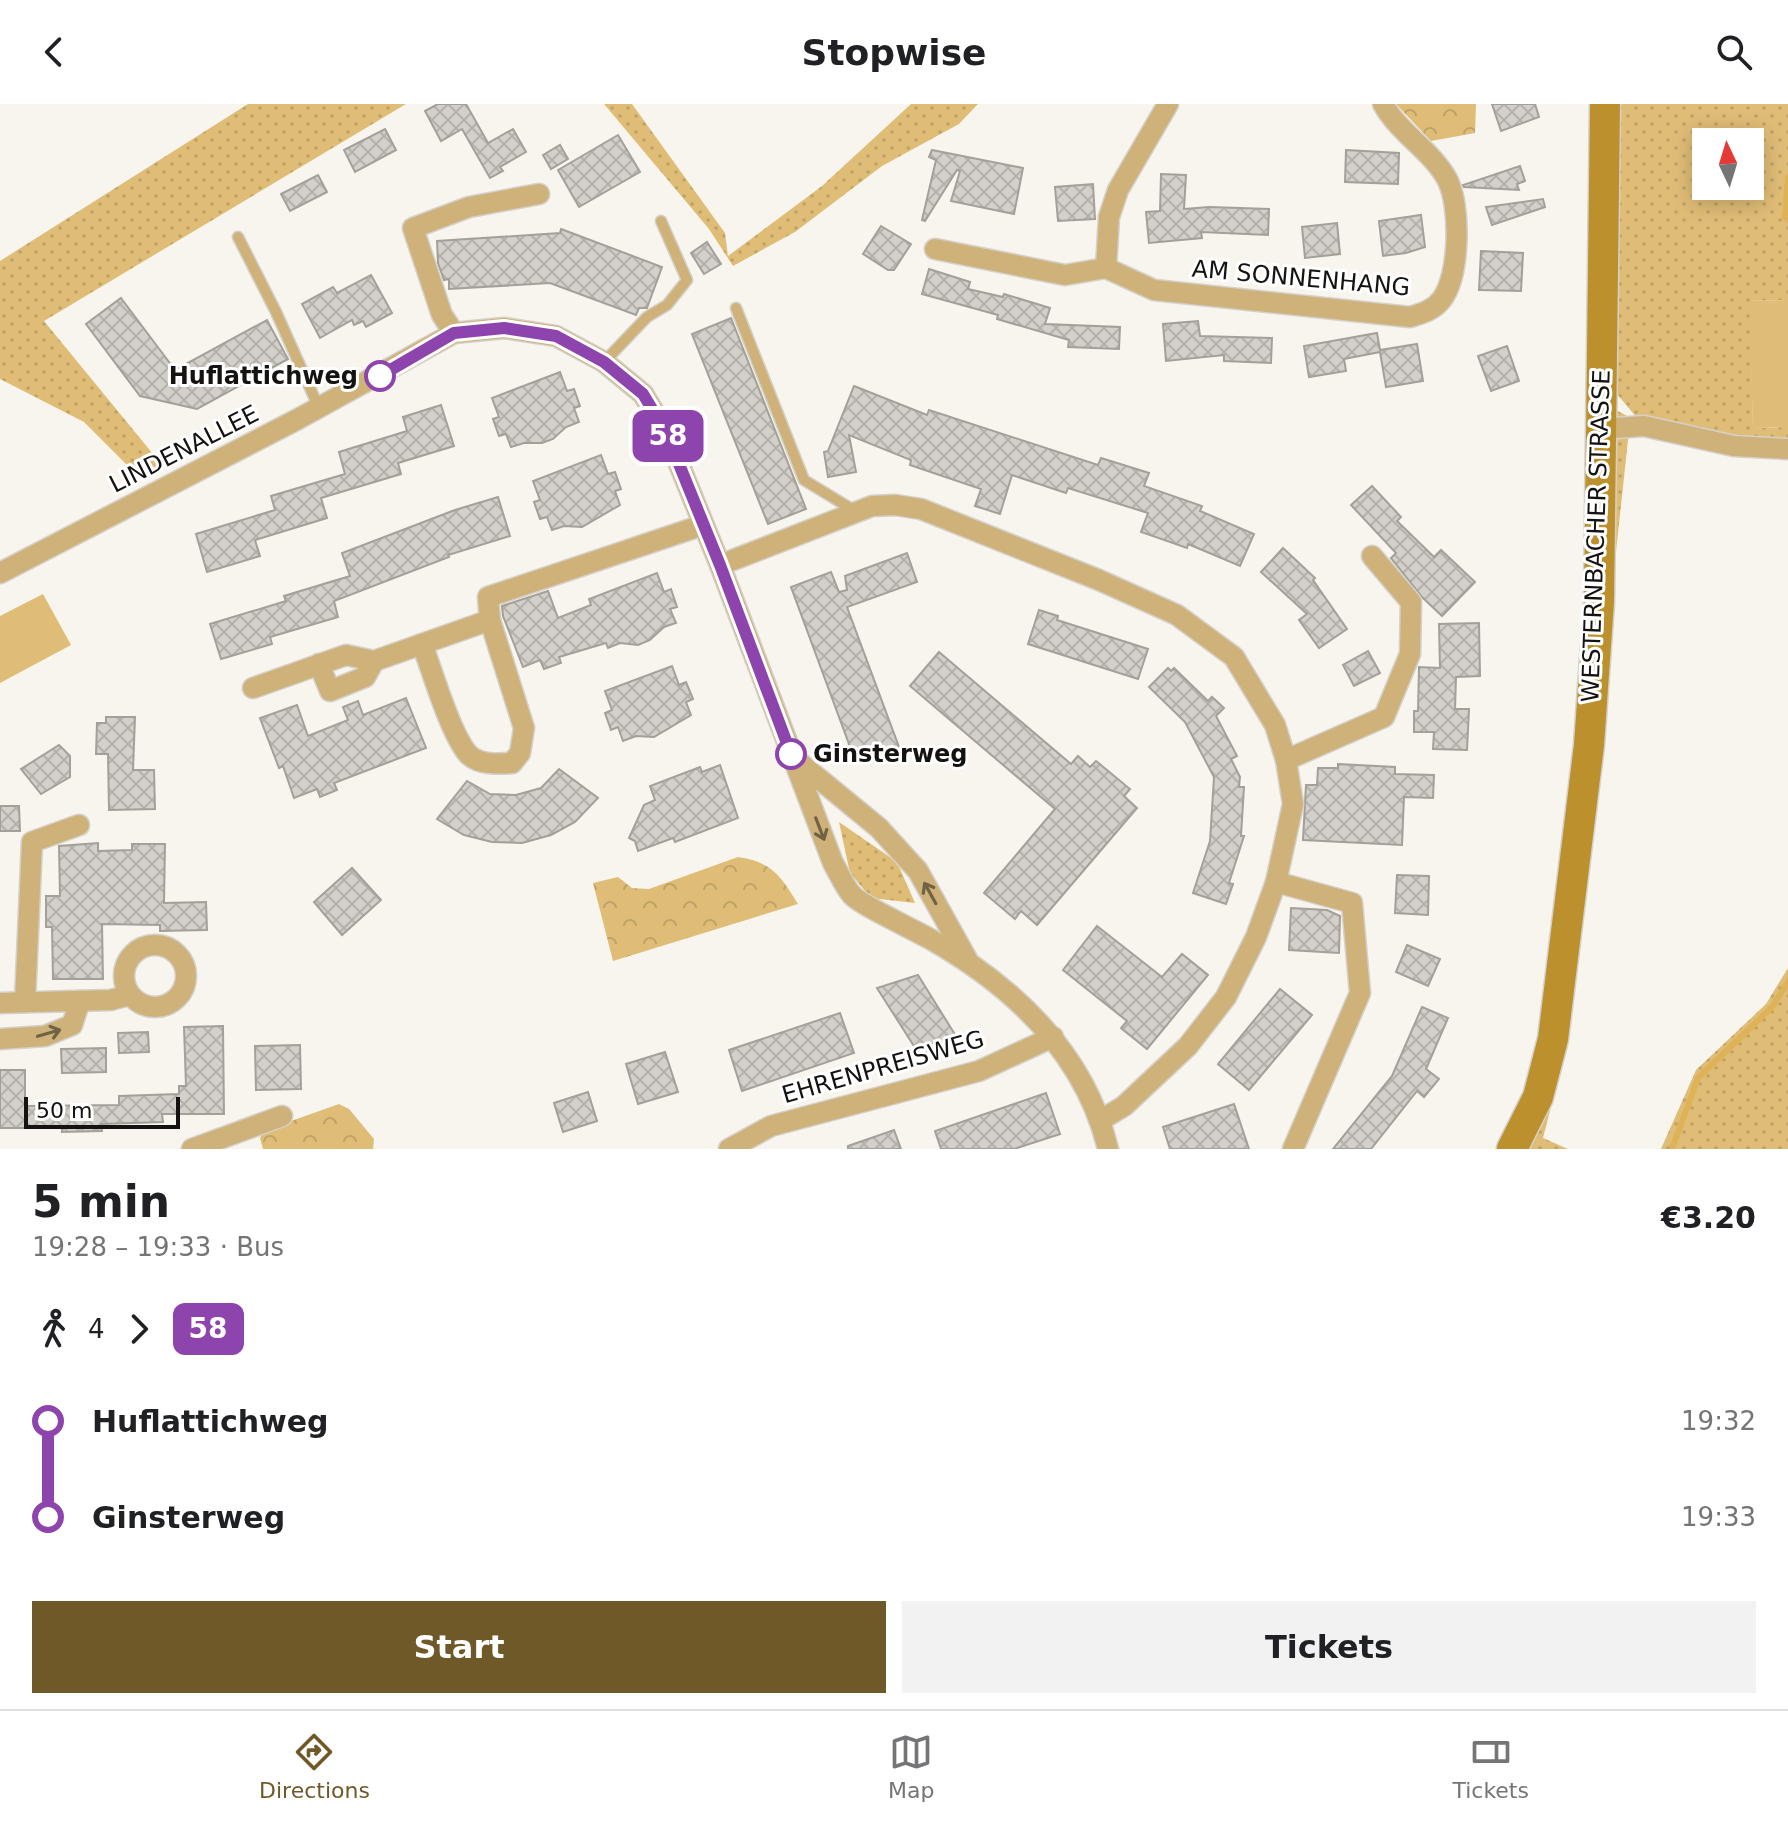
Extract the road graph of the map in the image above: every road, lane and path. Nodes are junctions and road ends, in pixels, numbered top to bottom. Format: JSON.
{"nodes":[{"id":1,"x":1168,"y":104,"type":"edge"},
{"id":2,"x":1383,"y":104,"type":"edge"},
{"id":3,"x":1605,"y":104,"type":"edge"},
{"id":4,"x":539,"y":194,"type":"dead end"},
{"id":5,"x":661,"y":221,"type":"dead end"},
{"id":6,"x":238,"y":237,"type":"dead end"},
{"id":7,"x":935,"y":249,"type":"dead end"},
{"id":8,"x":1106,"y":268,"type":"junction"},
{"id":9,"x":736,"y":308,"type":"dead end"},
{"id":10,"x":454,"y":333,"type":"junction"},
{"id":11,"x":604,"y":362,"type":"junction"},
{"id":12,"x":319,"y":408,"type":"junction"},
{"id":13,"x":1601,"y":429,"type":"junction"},
{"id":14,"x":1788,"y":449,"type":"edge"},
{"id":15,"x":855,"y":511,"type":"junction"},
{"id":16,"x":703,"y":525,"type":"junction"},
{"id":17,"x":1372,"y":556,"type":"dead end"},
{"id":18,"x":720,"y":565,"type":"junction"},
{"id":19,"x":0,"y":573,"type":"edge"},
{"id":20,"x":490,"y":620,"type":"junction"},
{"id":21,"x":422,"y":644,"type":"junction"},
{"id":22,"x":374,"y":661,"type":"junction"},
{"id":23,"x":319,"y":664,"type":"junction"},
{"id":24,"x":253,"y":688,"type":"dead end"},
{"id":25,"x":792,"y":756,"type":"junction"},
{"id":26,"x":1286,"y":760,"type":"junction"},
{"id":27,"x":79,"y":825,"type":"dead end"},
{"id":28,"x":1276,"y":882,"type":"junction"},
{"id":29,"x":968,"y":961,"type":"junction"},
{"id":30,"x":129,"y":995,"type":"dead end"},
{"id":31,"x":80,"y":1001,"type":"junction"},
{"id":32,"x":25,"y":1002,"type":"junction"},
{"id":33,"x":0,"y":1003,"type":"edge"},
{"id":34,"x":1053,"y":1037,"type":"junction"},
{"id":35,"x":0,"y":1039,"type":"edge"},
{"id":36,"x":282,"y":1116,"type":"dead end"},
{"id":37,"x":1101,"y":1120,"type":"junction"},
{"id":38,"x":192,"y":1149,"type":"edge"},
{"id":39,"x":729,"y":1149,"type":"edge"},
{"id":40,"x":1108,"y":1149,"type":"edge"},
{"id":41,"x":1293,"y":1149,"type":"edge"},
{"id":42,"x":1512,"y":1149,"type":"edge"}],
"edges":[{"from":1,"to":8,"type":"street"},
{"from":2,"to":8,"type":"street","name":"AM SONNENHANG"},
{"from":3,"to":13,"type":"street","name":"WESTERNBACHER STRASSE"},
{"from":4,"to":10,"type":"street"},
{"from":5,"to":11,"type":"lane"},
{"from":6,"to":12,"type":"lane"},
{"from":7,"to":8,"type":"street"},
{"from":9,"to":15,"type":"lane"},
{"from":10,"to":11,"type":"street","name":"LINDENALLEE"},
{"from":10,"to":12,"type":"street","name":"LINDENALLEE"},
{"from":11,"to":16,"type":"street","name":"LINDENALLEE"},
{"from":12,"to":19,"type":"street","name":"LINDENALLEE"},
{"from":13,"to":14,"type":"street"},
{"from":13,"to":42,"type":"street","name":"WESTERNBACHER STRASSE"},
{"from":15,"to":18,"type":"street"},
{"from":15,"to":26,"type":"street"},
{"from":16,"to":18,"type":"street","name":"LINDENALLEE"},
{"from":16,"to":20,"type":"street"},
{"from":17,"to":26,"type":"street"},
{"from":18,"to":25,"type":"street","name":"LINDENALLEE"},
{"from":20,"to":21,"type":"street"},
{"from":20,"to":21,"type":"street"},
{"from":21,"to":22,"type":"street"},
{"from":22,"to":23,"type":"street"},
{"from":22,"to":23,"type":"street"},
{"from":23,"to":24,"type":"street"},
{"from":29,"to":25,"type":"street","name":"LINDENALLEE","one_way":true},
{"from":25,"to":29,"type":"street","name":"LINDENALLEE","one_way":true},
{"from":26,"to":28,"type":"street"},
{"from":27,"to":32,"type":"street"},
{"from":28,"to":37,"type":"street"},
{"from":28,"to":41,"type":"street"},
{"from":29,"to":34,"type":"street","name":"LINDENALLEE"},
{"from":30,"to":31,"type":"street"},
{"from":31,"to":32,"type":"street"},
{"from":35,"to":31,"type":"street","one_way":true},
{"from":32,"to":33,"type":"street"},
{"from":34,"to":37,"type":"street","name":"LINDENALLEE"},
{"from":34,"to":39,"type":"street","name":"EHRENPREISWEG"},
{"from":36,"to":38,"type":"street"},
{"from":37,"to":40,"type":"street","name":"LINDENALLEE"}]}
